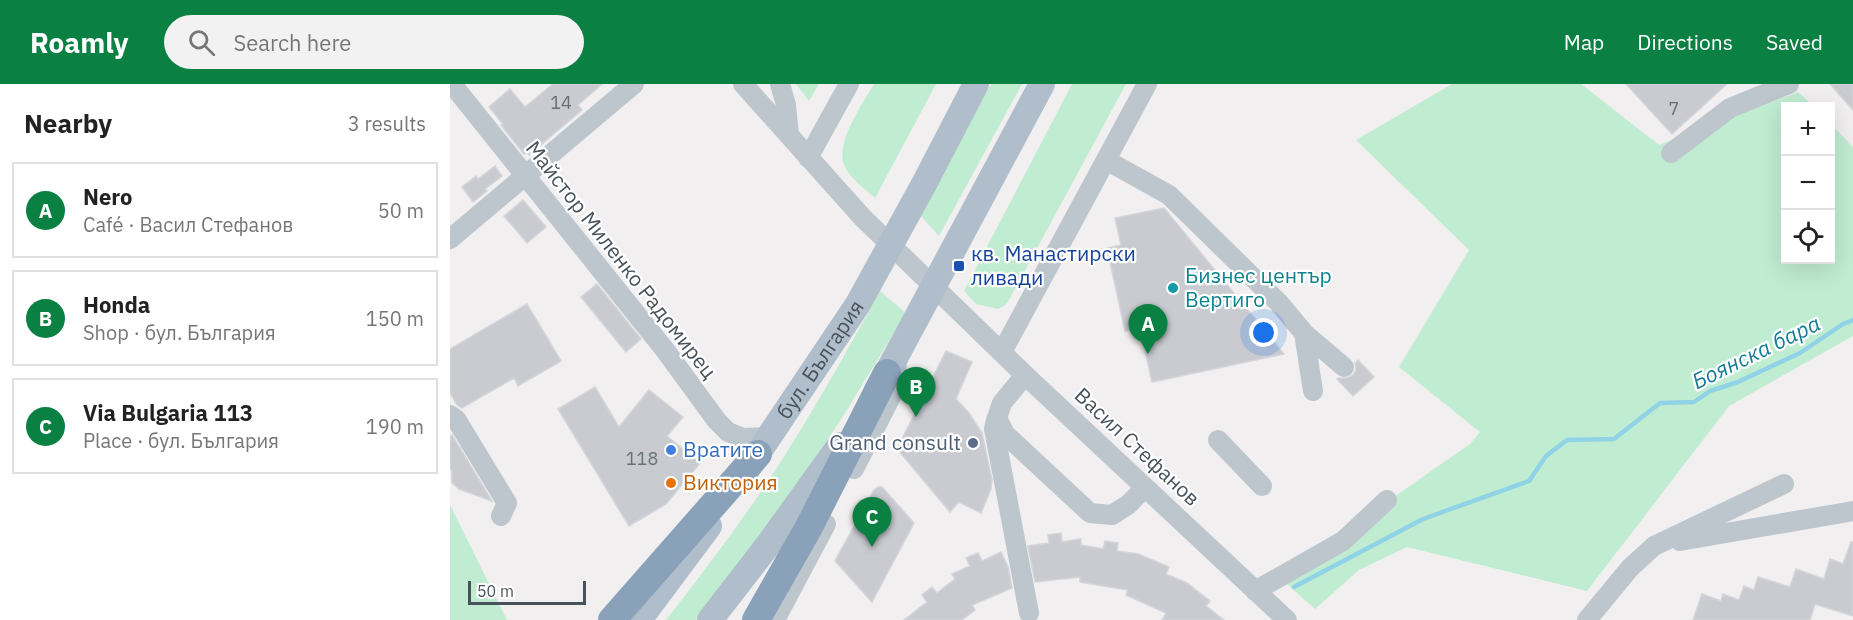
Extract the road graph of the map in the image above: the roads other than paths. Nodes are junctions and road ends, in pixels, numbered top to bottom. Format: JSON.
{"nodes":[{"id":1,"x":452,"y":84,"type":"edge"},
{"id":2,"x":634,"y":84,"type":"edge"},
{"id":3,"x":743,"y":84,"type":"edge"},
{"id":4,"x":780,"y":84,"type":"edge"},
{"id":5,"x":849,"y":84,"type":"edge"},
{"id":6,"x":976,"y":84,"type":"edge"},
{"id":7,"x":1042,"y":84,"type":"edge"},
{"id":8,"x":1147,"y":84,"type":"edge"},
{"id":9,"x":1789,"y":84,"type":"edge"},
{"id":10,"x":789,"y":135,"type":"junction"},
{"id":11,"x":1671,"y":153,"type":"dead end"},
{"id":12,"x":808,"y":158,"type":"junction"},
{"id":13,"x":1106,"y":160,"type":"junction"},
{"id":14,"x":524,"y":176,"type":"junction"},
{"id":15,"x":450,"y":239,"type":"edge"},
{"id":16,"x":1304,"y":333,"type":"junction"},
{"id":17,"x":1002,"y":352,"type":"junction"},
{"id":18,"x":897,"y":354,"type":"junction"},
{"id":19,"x":1344,"y":367,"type":"dead end"},
{"id":20,"x":1025,"y":375,"type":"junction"},
{"id":21,"x":1313,"y":392,"type":"dead end"},
{"id":22,"x":450,"y":415,"type":"edge"},
{"id":23,"x":997,"y":418,"type":"junction"},
{"id":24,"x":1218,"y":440,"type":"dead end"},
{"id":25,"x":764,"y":445,"type":"junction"},
{"id":26,"x":1784,"y":484,"type":"dead end"},
{"id":27,"x":1262,"y":486,"type":"dead end"},
{"id":28,"x":1144,"y":487,"type":"junction"},
{"id":29,"x":1386,"y":500,"type":"dead end"},
{"id":30,"x":1853,"y":511,"type":"edge"},
{"id":31,"x":501,"y":516,"type":"dead end"},
{"id":32,"x":1654,"y":546,"type":"junction"},
{"id":33,"x":1255,"y":591,"type":"junction"},
{"id":34,"x":1029,"y":613,"type":"dead end"},
{"id":35,"x":619,"y":619,"type":"edge"},
{"id":36,"x":710,"y":620,"type":"edge"},
{"id":37,"x":756,"y":620,"type":"edge"},
{"id":38,"x":775,"y":620,"type":"edge"},
{"id":39,"x":1287,"y":620,"type":"edge"},
{"id":40,"x":1587,"y":620,"type":"edge"}],
"edges":[{"from":1,"to":14,"type":"street","name":"Майстор Миленко Радомирец"},
{"from":2,"to":14,"type":"street"},
{"from":3,"to":10,"type":"street","name":"Васил Стефанов"},
{"from":4,"to":10,"type":"street"},
{"from":5,"to":12,"type":"street"},
{"from":6,"to":25,"type":"main road","name":"бул. България"},
{"from":7,"to":18,"type":"main road"},
{"from":8,"to":13,"type":"street"},
{"from":9,"to":11,"type":"street"},
{"from":10,"to":12,"type":"street","name":"Васил Стефанов"},
{"from":12,"to":17,"type":"street","name":"Васил Стефанов"},
{"from":13,"to":16,"type":"street"},
{"from":13,"to":17,"type":"street"},
{"from":14,"to":15,"type":"street"},
{"from":14,"to":25,"type":"street","name":"Майстор Миленко Радомирец"},
{"from":16,"to":19,"type":"street"},
{"from":16,"to":21,"type":"street"},
{"from":17,"to":20,"type":"street","name":"Васил Стефанов"},
{"from":18,"to":36,"type":"main road"},
{"from":18,"to":37,"type":"highway"},
{"from":18,"to":38,"type":"street"},
{"from":20,"to":23,"type":"street"},
{"from":20,"to":28,"type":"street","name":"Васил Стефанов"},
{"from":22,"to":31,"type":"street"},
{"from":23,"to":28,"type":"street"},
{"from":23,"to":34,"type":"street"},
{"from":24,"to":27,"type":"street"},
{"from":25,"to":35,"type":"highway"},
{"from":26,"to":32,"type":"street"},
{"from":28,"to":33,"type":"street","name":"Васил Стефанов"},
{"from":29,"to":33,"type":"street"},
{"from":30,"to":32,"type":"street"},
{"from":32,"to":40,"type":"street"},
{"from":33,"to":39,"type":"street","name":"Васил Стефанов"}]}
